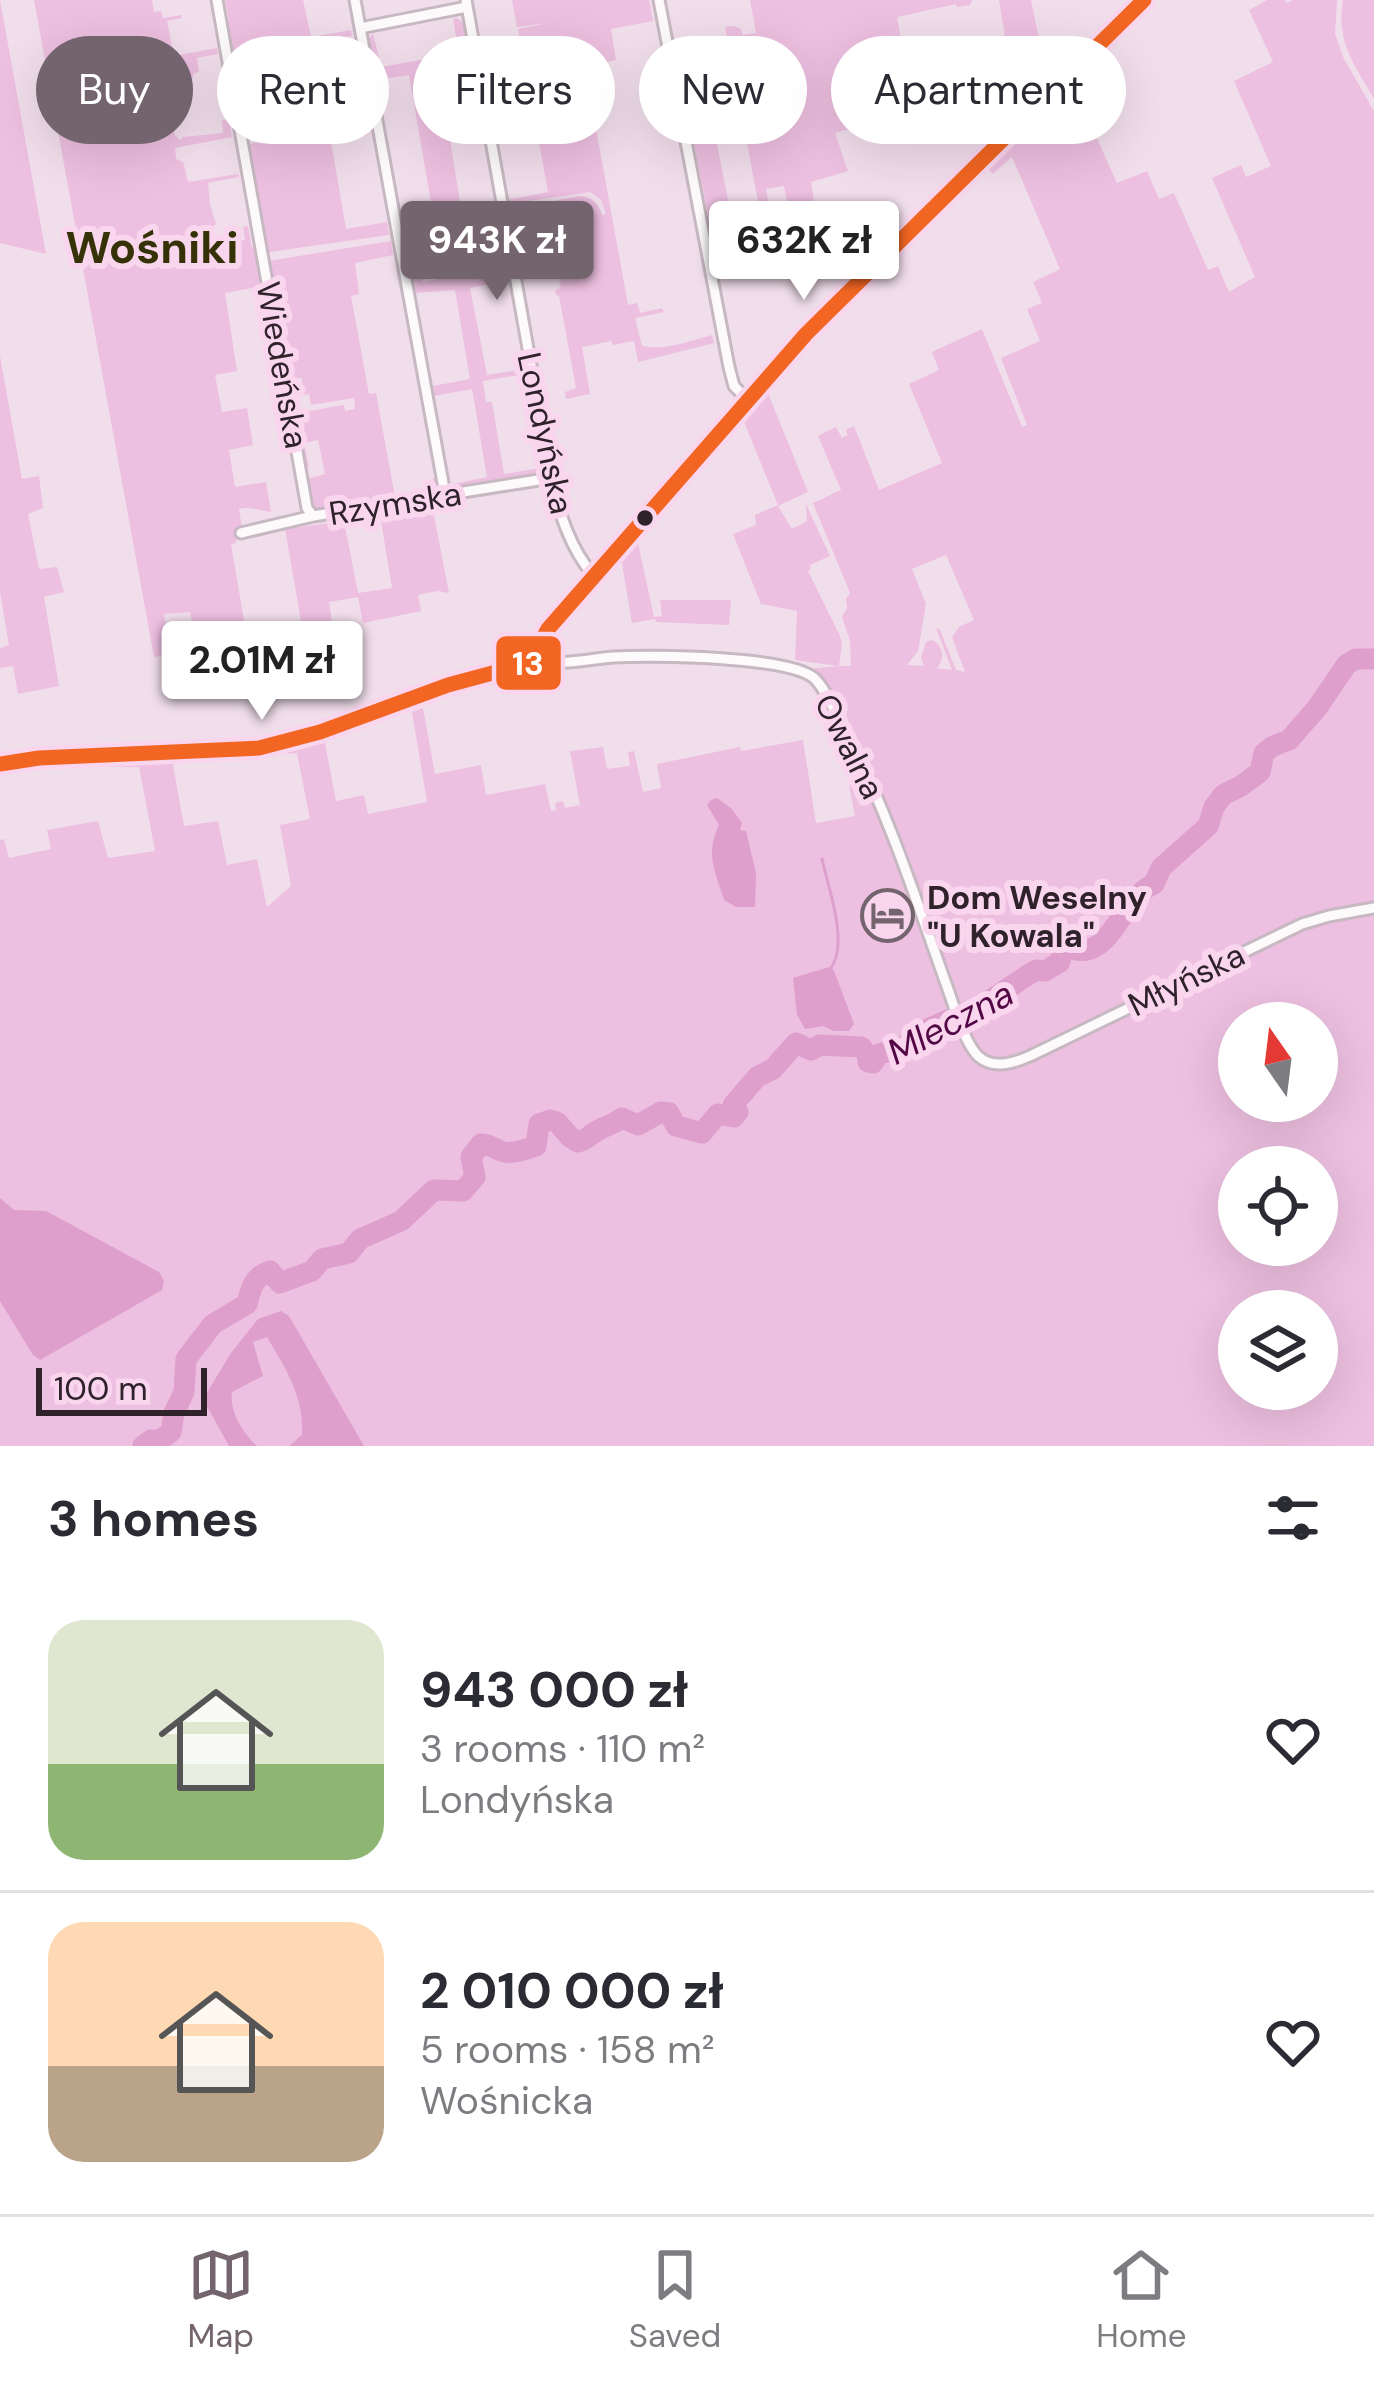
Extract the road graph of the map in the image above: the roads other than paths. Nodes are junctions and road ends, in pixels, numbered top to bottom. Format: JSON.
{"nodes":[{"id":1,"x":217,"y":0,"type":"edge"},
{"id":2,"x":355,"y":0,"type":"edge"},
{"id":3,"x":659,"y":0,"type":"edge"},
{"id":4,"x":1144,"y":0,"type":"edge"},
{"id":5,"x":466,"y":4,"type":"edge"},
{"id":6,"x":360,"y":28,"type":"junction"},
{"id":7,"x":504,"y":215,"type":"junction"},
{"id":8,"x":398,"y":235,"type":"junction"},
{"id":9,"x":747,"y":399,"type":"junction"},
{"id":10,"x":550,"y":478,"type":"junction"},
{"id":11,"x":445,"y":494,"type":"junction"},
{"id":12,"x":313,"y":516,"type":"junction"},
{"id":13,"x":241,"y":533,"type":"dead end"},
{"id":14,"x":594,"y":576,"type":"junction"},
{"id":15,"x":532,"y":659,"type":"junction"},
{"id":16,"x":0,"y":764,"type":"edge"},
{"id":17,"x":1374,"y":908,"type":"edge"},
{"id":18,"x":1004,"y":1064,"type":"joint"}],
"edges":[{"from":1,"to":12,"type":"street","name":"Wiedeńska"},
{"from":2,"to":6,"type":"street"},
{"from":3,"to":9,"type":"street"},
{"from":4,"to":9,"type":"street"},
{"from":5,"to":6,"type":"street"},
{"from":5,"to":7,"type":"street","name":"Londyńska"},
{"from":6,"to":8,"type":"street"},
{"from":7,"to":8,"type":"street"},
{"from":7,"to":10,"type":"street","name":"Londyńska"},
{"from":8,"to":11,"type":"street"},
{"from":9,"to":14,"type":"street"},
{"from":10,"to":11,"type":"street","name":"Rzymska"},
{"from":10,"to":14,"type":"street","name":"Londyńska"},
{"from":11,"to":12,"type":"street","name":"Rzymska"},
{"from":12,"to":13,"type":"street","name":"Rzymska"},
{"from":14,"to":15,"type":"street"},
{"from":15,"to":16,"type":"street"},
{"from":15,"to":18,"type":"street","name":"Owalna"},
{"from":17,"to":18,"type":"street","name":"Młyńska"}]}
